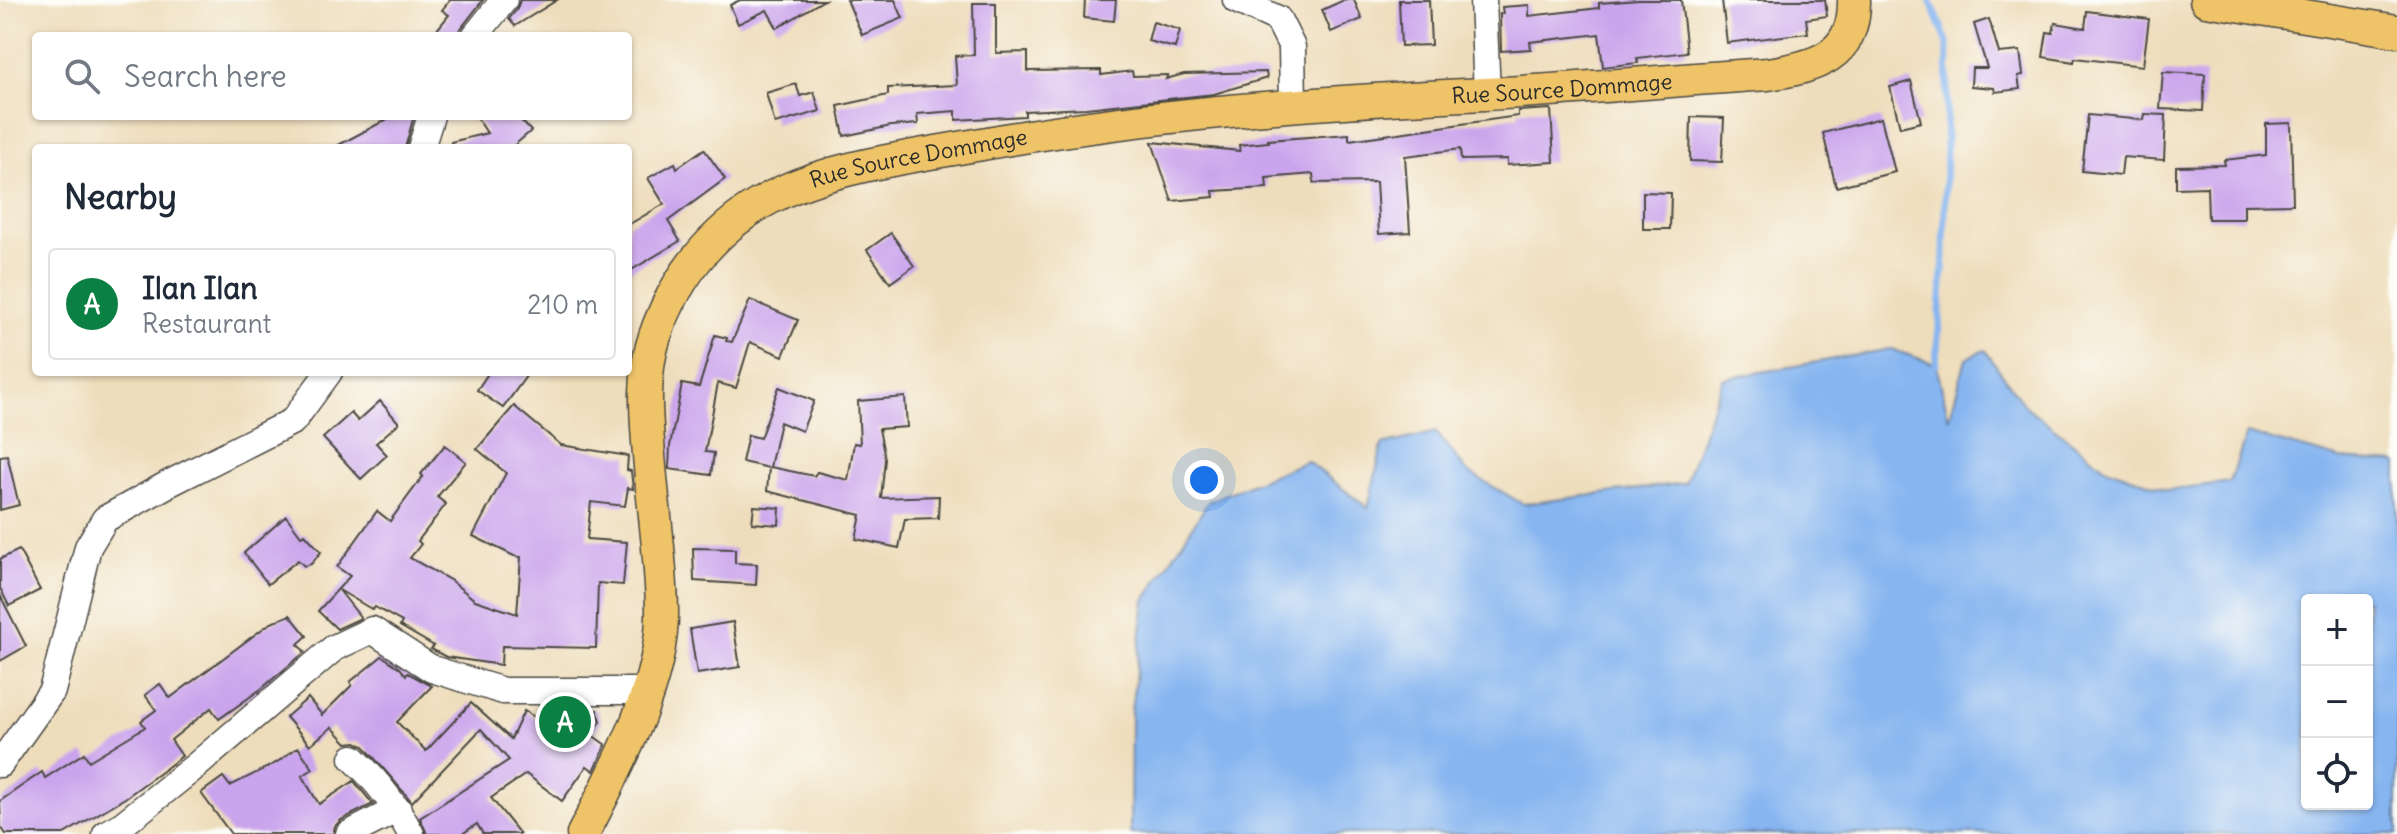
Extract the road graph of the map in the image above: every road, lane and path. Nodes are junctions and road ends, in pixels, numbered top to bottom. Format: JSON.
{"nodes":[{"id":1,"x":504,"y":0,"type":"edge"},
{"id":2,"x":1236,"y":0,"type":"edge"},
{"id":3,"x":1483,"y":0,"type":"edge"},
{"id":4,"x":1854,"y":0,"type":"edge"},
{"id":5,"x":2206,"y":0,"type":"edge"},
{"id":6,"x":2397,"y":31,"type":"edge"},
{"id":7,"x":478,"y":32,"type":"edge"},
{"id":8,"x":1487,"y":94,"type":"junction"},
{"id":9,"x":1293,"y":104,"type":"junction"},
{"id":10,"x":430,"y":120,"type":"edge"},
{"id":11,"x":422,"y":144,"type":"edge"},
{"id":12,"x":326,"y":376,"type":"edge"},
{"id":13,"x":648,"y":691,"type":"junction"},
{"id":14,"x":353,"y":758,"type":"dead end"},
{"id":15,"x":0,"y":764,"type":"edge"},
{"id":16,"x":398,"y":809,"type":"junction"},
{"id":17,"x":106,"y":834,"type":"edge"},
{"id":18,"x":349,"y":834,"type":"edge"},
{"id":19,"x":411,"y":834,"type":"edge"},
{"id":20,"x":583,"y":834,"type":"edge"}],
"edges":[{"from":1,"to":7,"type":"street"},
{"from":2,"to":9,"type":"street"},
{"from":3,"to":8,"type":"street"},
{"from":4,"to":8,"type":"main road","name":"Rue Source Dommage"},
{"from":5,"to":6,"type":"main road"},
{"from":8,"to":9,"type":"main road","name":"Rue Source Dommage"},
{"from":9,"to":13,"type":"main road","name":"Rue Source Dommage"},
{"from":10,"to":11,"type":"street"},
{"from":12,"to":15,"type":"street"},
{"from":13,"to":17,"type":"street"},
{"from":13,"to":20,"type":"main road","name":"Rue Source Dommage"},
{"from":14,"to":16,"type":"street"},
{"from":16,"to":18,"type":"street"},
{"from":16,"to":19,"type":"street"}]}
